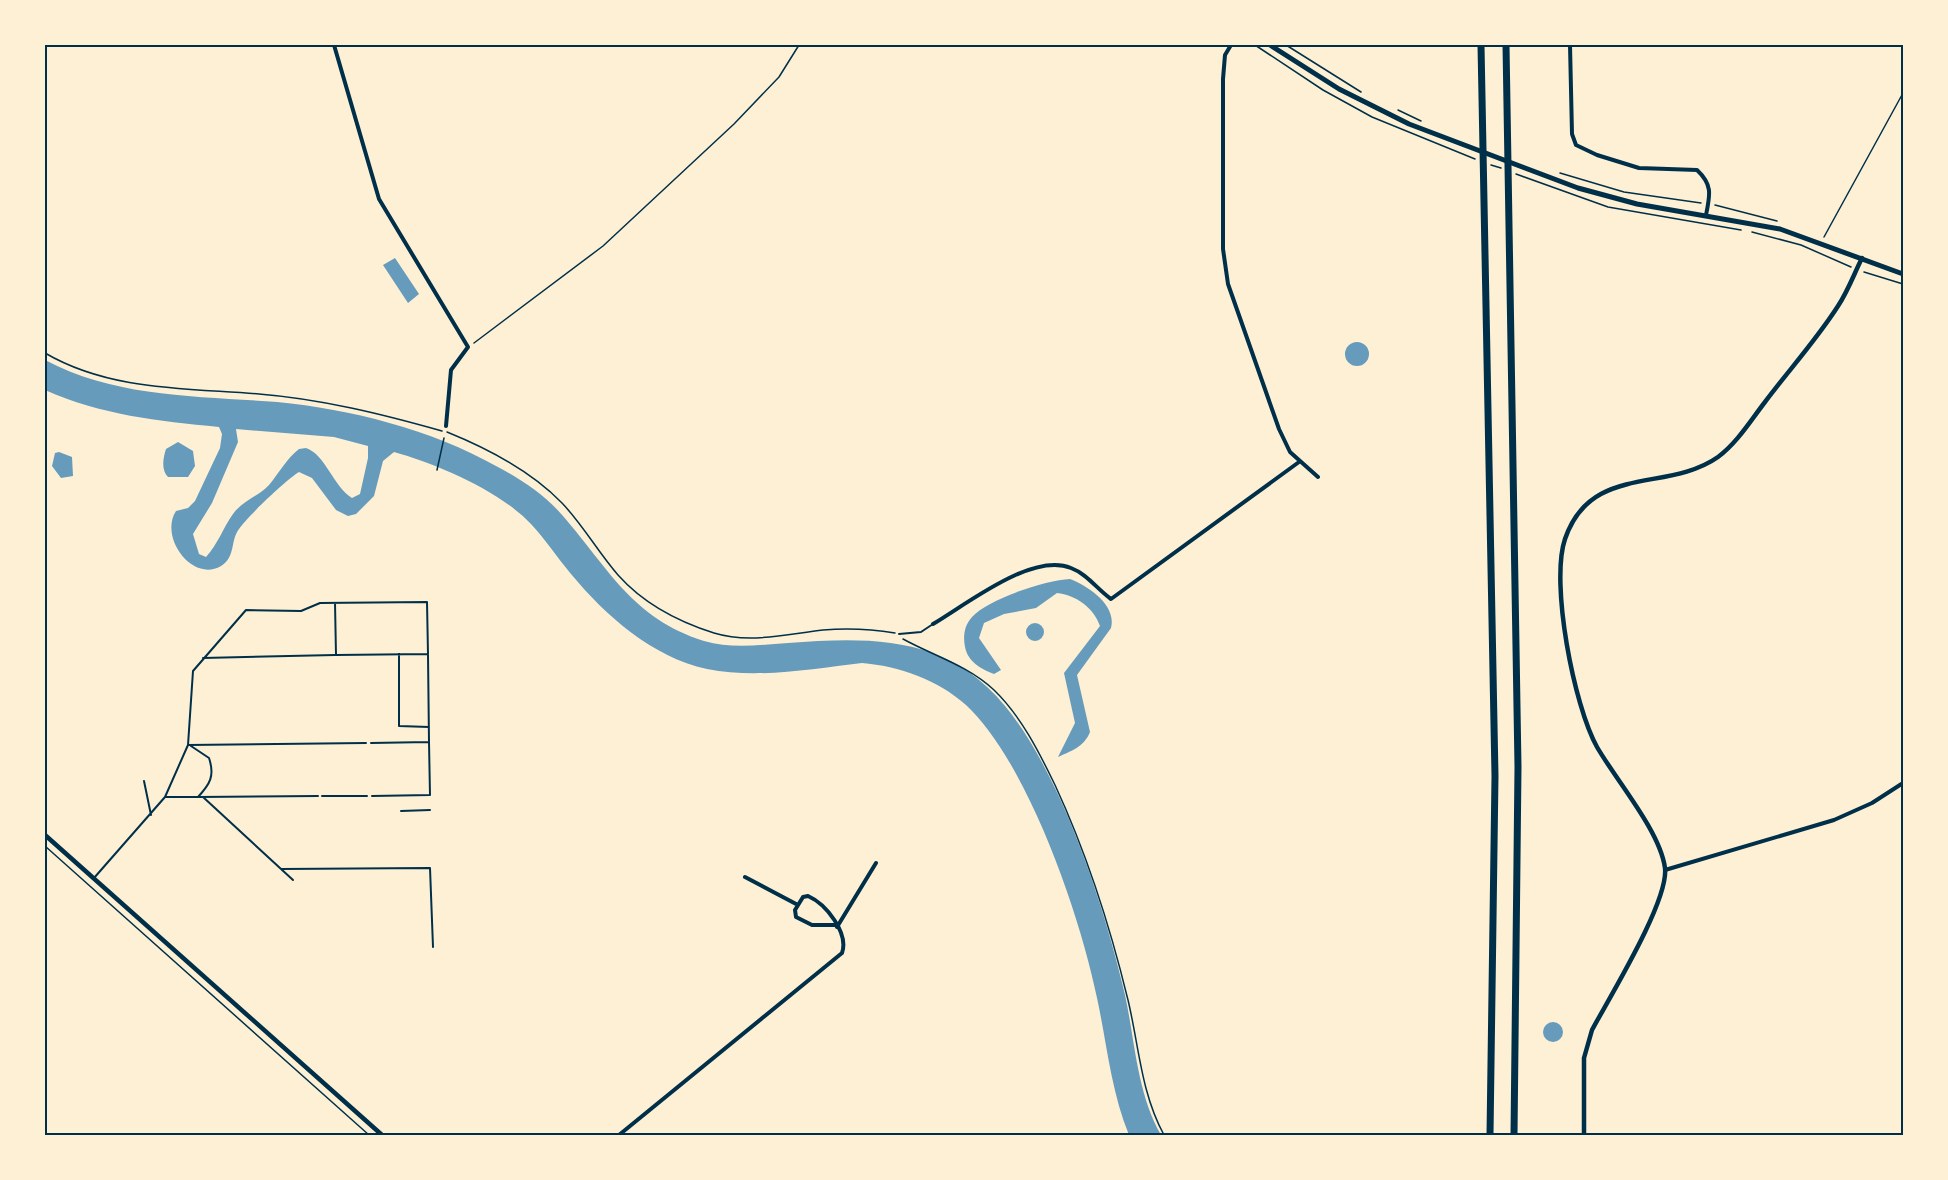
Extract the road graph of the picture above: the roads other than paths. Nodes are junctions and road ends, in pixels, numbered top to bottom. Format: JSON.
{"nodes":[{"id":1,"x":334,"y":45,"type":"edge"},
{"id":2,"x":1231,"y":45,"type":"edge"},
{"id":3,"x":1270,"y":45,"type":"edge"},
{"id":4,"x":1481,"y":45,"type":"edge"},
{"id":5,"x":1506,"y":45,"type":"edge"},
{"id":6,"x":1570,"y":45,"type":"edge"},
{"id":7,"x":1706,"y":215,"type":"junction"},
{"id":8,"x":1862,"y":258,"type":"junction"},
{"id":9,"x":1903,"y":274,"type":"edge"},
{"id":10,"x":446,"y":426,"type":"dead end"},
{"id":11,"x":1299,"y":462,"type":"junction"},
{"id":12,"x":1318,"y":477,"type":"dead end"},
{"id":13,"x":335,"y":603,"type":"junction"},
{"id":14,"x":933,"y":624,"type":"joint"},
{"id":15,"x":899,"y":634,"type":"road end"},
{"id":16,"x":399,"y":654,"type":"junction"},
{"id":17,"x":428,"y":654,"type":"junction"},
{"id":18,"x":336,"y":655,"type":"junction"},
{"id":19,"x":203,"y":658,"type":"junction"},
{"id":20,"x":429,"y":727,"type":"junction"},
{"id":21,"x":429,"y":742,"type":"junction"},
{"id":22,"x":366,"y":743,"type":"dead end"},
{"id":23,"x":371,"y":743,"type":"dead end"},
{"id":24,"x":189,"y":745,"type":"junction"},
{"id":25,"x":144,"y":780,"type":"dead end"},
{"id":26,"x":1903,"y":783,"type":"edge"},
{"id":27,"x":203,"y":796,"type":"junction"},
{"id":28,"x":318,"y":796,"type":"dead end"},
{"id":29,"x":322,"y":796,"type":"dead end"},
{"id":30,"x":367,"y":796,"type":"dead end"},
{"id":31,"x":372,"y":796,"type":"dead end"},
{"id":32,"x":165,"y":797,"type":"junction"},
{"id":33,"x":198,"y":797,"type":"junction"},
{"id":34,"x":430,"y":810,"type":"dead end"},
{"id":35,"x":401,"y":811,"type":"dead end"},
{"id":36,"x":151,"y":815,"type":"junction"},
{"id":37,"x":45,"y":835,"type":"edge"},
{"id":38,"x":876,"y":863,"type":"dead end"},
{"id":39,"x":280,"y":869,"type":"junction"},
{"id":40,"x":1665,"y":870,"type":"junction"},
{"id":41,"x":745,"y":877,"type":"dead end"},
{"id":42,"x":94,"y":878,"type":"junction"},
{"id":43,"x":293,"y":880,"type":"dead end"},
{"id":44,"x":798,"y":905,"type":"junction"},
{"id":45,"x":836,"y":926,"type":"junction"},
{"id":46,"x":433,"y":947,"type":"dead end"},
{"id":47,"x":382,"y":1135,"type":"edge"},
{"id":48,"x":619,"y":1135,"type":"edge"},
{"id":49,"x":1490,"y":1135,"type":"edge"},
{"id":50,"x":1514,"y":1135,"type":"edge"},
{"id":51,"x":1584,"y":1135,"type":"edge"}],
"edges":[{"from":1,"to":10,"type":"street"},
{"from":2,"to":11,"type":"street"},
{"from":3,"to":7,"type":"main road"},
{"from":4,"to":49,"type":"highway"},
{"from":5,"to":50,"type":"highway"},
{"from":6,"to":7,"type":"street"},
{"from":7,"to":8,"type":"main road"},
{"from":8,"to":9,"type":"main road"},
{"from":8,"to":40,"type":"street"},
{"from":11,"to":12,"type":"street"},
{"from":11,"to":14,"type":"street"},
{"from":13,"to":17,"type":"lane"},
{"from":13,"to":18,"type":"lane"},
{"from":13,"to":19,"type":"lane"},
{"from":14,"to":15,"type":"lane"},
{"from":16,"to":17,"type":"lane"},
{"from":16,"to":18,"type":"lane"},
{"from":16,"to":20,"type":"lane"},
{"from":17,"to":20,"type":"lane"},
{"from":18,"to":19,"type":"lane"},
{"from":19,"to":24,"type":"lane"},
{"from":20,"to":21,"type":"lane"},
{"from":21,"to":23,"type":"lane"},
{"from":21,"to":31,"type":"lane"},
{"from":22,"to":24,"type":"lane"},
{"from":24,"to":32,"type":"lane"},
{"from":24,"to":33,"type":"lane"},
{"from":25,"to":36,"type":"lane"},
{"from":26,"to":40,"type":"street"},
{"from":27,"to":28,"type":"lane"},
{"from":27,"to":33,"type":"lane"},
{"from":27,"to":39,"type":"lane"},
{"from":29,"to":30,"type":"lane"},
{"from":32,"to":33,"type":"lane"},
{"from":32,"to":36,"type":"lane"},
{"from":34,"to":35,"type":"lane"},
{"from":36,"to":42,"type":"lane"},
{"from":37,"to":42,"type":"street"},
{"from":38,"to":45,"type":"street"},
{"from":39,"to":43,"type":"lane"},
{"from":39,"to":46,"type":"lane"},
{"from":40,"to":51,"type":"street"},
{"from":41,"to":44,"type":"street"},
{"from":42,"to":47,"type":"street"},
{"from":44,"to":45,"type":"street"},
{"from":44,"to":45,"type":"street"},
{"from":45,"to":48,"type":"street"}]}
